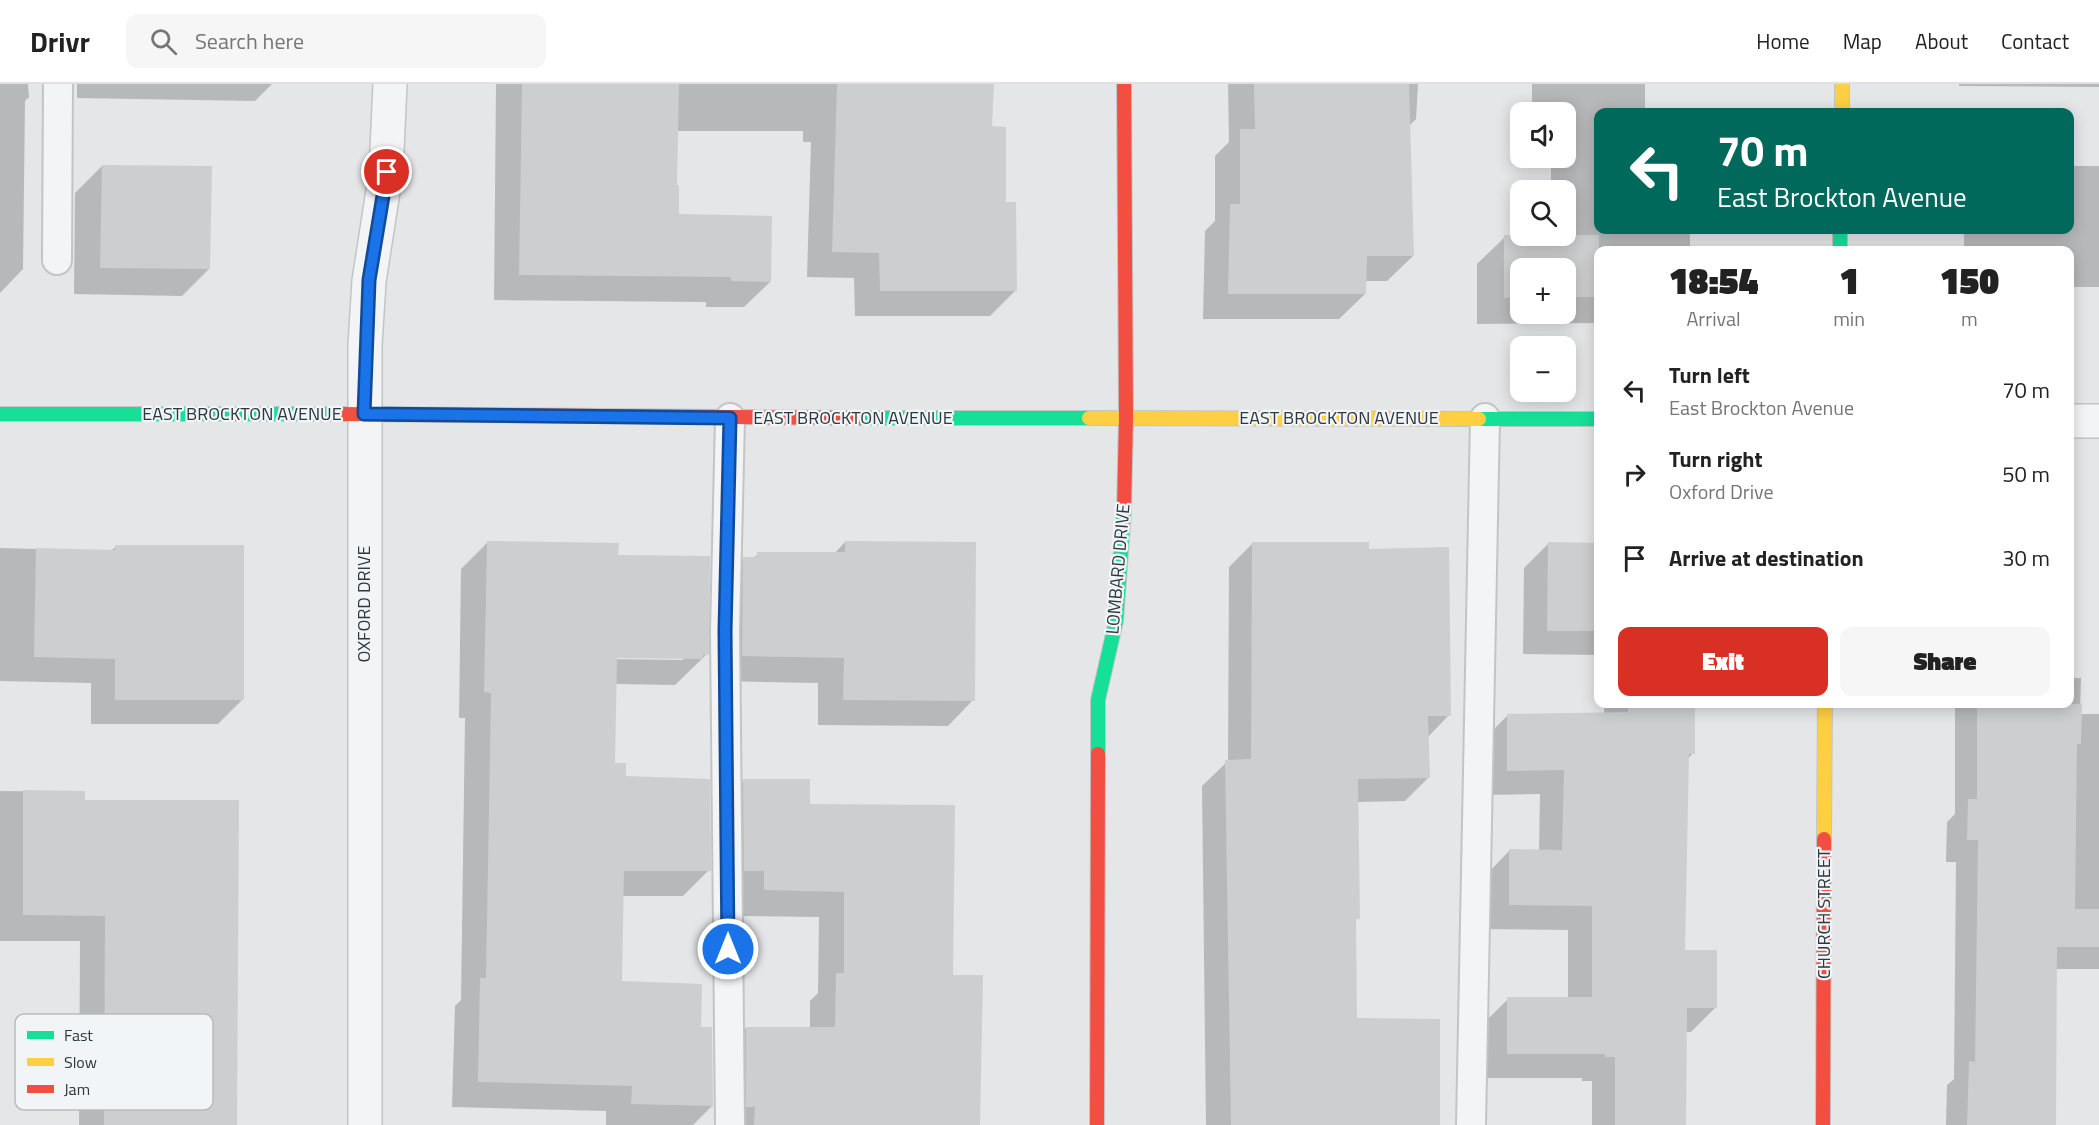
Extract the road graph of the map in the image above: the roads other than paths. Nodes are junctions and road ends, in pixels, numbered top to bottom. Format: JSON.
{"nodes":[{"id":1,"x":58,"y":84,"type":"edge"},
{"id":2,"x":390,"y":84,"type":"edge"},
{"id":3,"x":1124,"y":84,"type":"edge"},
{"id":4,"x":1842,"y":84,"type":"edge"},
{"id":5,"x":1842,"y":108,"type":"edge"},
{"id":6,"x":57,"y":260,"type":"dead end"},
{"id":7,"x":0,"y":414,"type":"edge"},
{"id":8,"x":364,"y":414,"type":"junction"},
{"id":9,"x":1126,"y":417,"type":"junction"},
{"id":10,"x":730,"y":418,"type":"junction"},
{"id":11,"x":1485,"y":418,"type":"junction"},
{"id":12,"x":1594,"y":419,"type":"edge"},
{"id":13,"x":2074,"y":421,"type":"edge"},
{"id":14,"x":2099,"y":421,"type":"edge"},
{"id":15,"x":1825,"y":708,"type":"edge"},
{"id":16,"x":365,"y":1125,"type":"edge"},
{"id":17,"x":730,"y":1125,"type":"edge"},
{"id":18,"x":1096,"y":1125,"type":"edge"},
{"id":19,"x":1471,"y":1125,"type":"edge"},
{"id":20,"x":1823,"y":1125,"type":"edge"}],
"edges":[{"from":1,"to":6,"type":"lane"},
{"from":2,"to":8,"type":"street","name":"OXFORD DRIVE"},
{"from":3,"to":9,"type":"street","name":"LOMBARD DRIVE"},
{"from":4,"to":5,"type":"street"},
{"from":7,"to":8,"type":"street","name":"EAST BROCKTON AVENUE"},
{"from":8,"to":10,"type":"street","name":"EAST BROCKTON AVENUE"},
{"from":8,"to":16,"type":"street","name":"OXFORD DRIVE"},
{"from":9,"to":10,"type":"street","name":"EAST BROCKTON AVENUE"},
{"from":9,"to":11,"type":"street","name":"EAST BROCKTON AVENUE"},
{"from":9,"to":18,"type":"street","name":"LOMBARD DRIVE"},
{"from":10,"to":17,"type":"lane"},
{"from":11,"to":12,"type":"street","name":"EAST BROCKTON AVENUE"},
{"from":11,"to":19,"type":"lane"},
{"from":13,"to":14,"type":"street"},
{"from":15,"to":20,"type":"street","name":"CHURCH STREET"}]}
